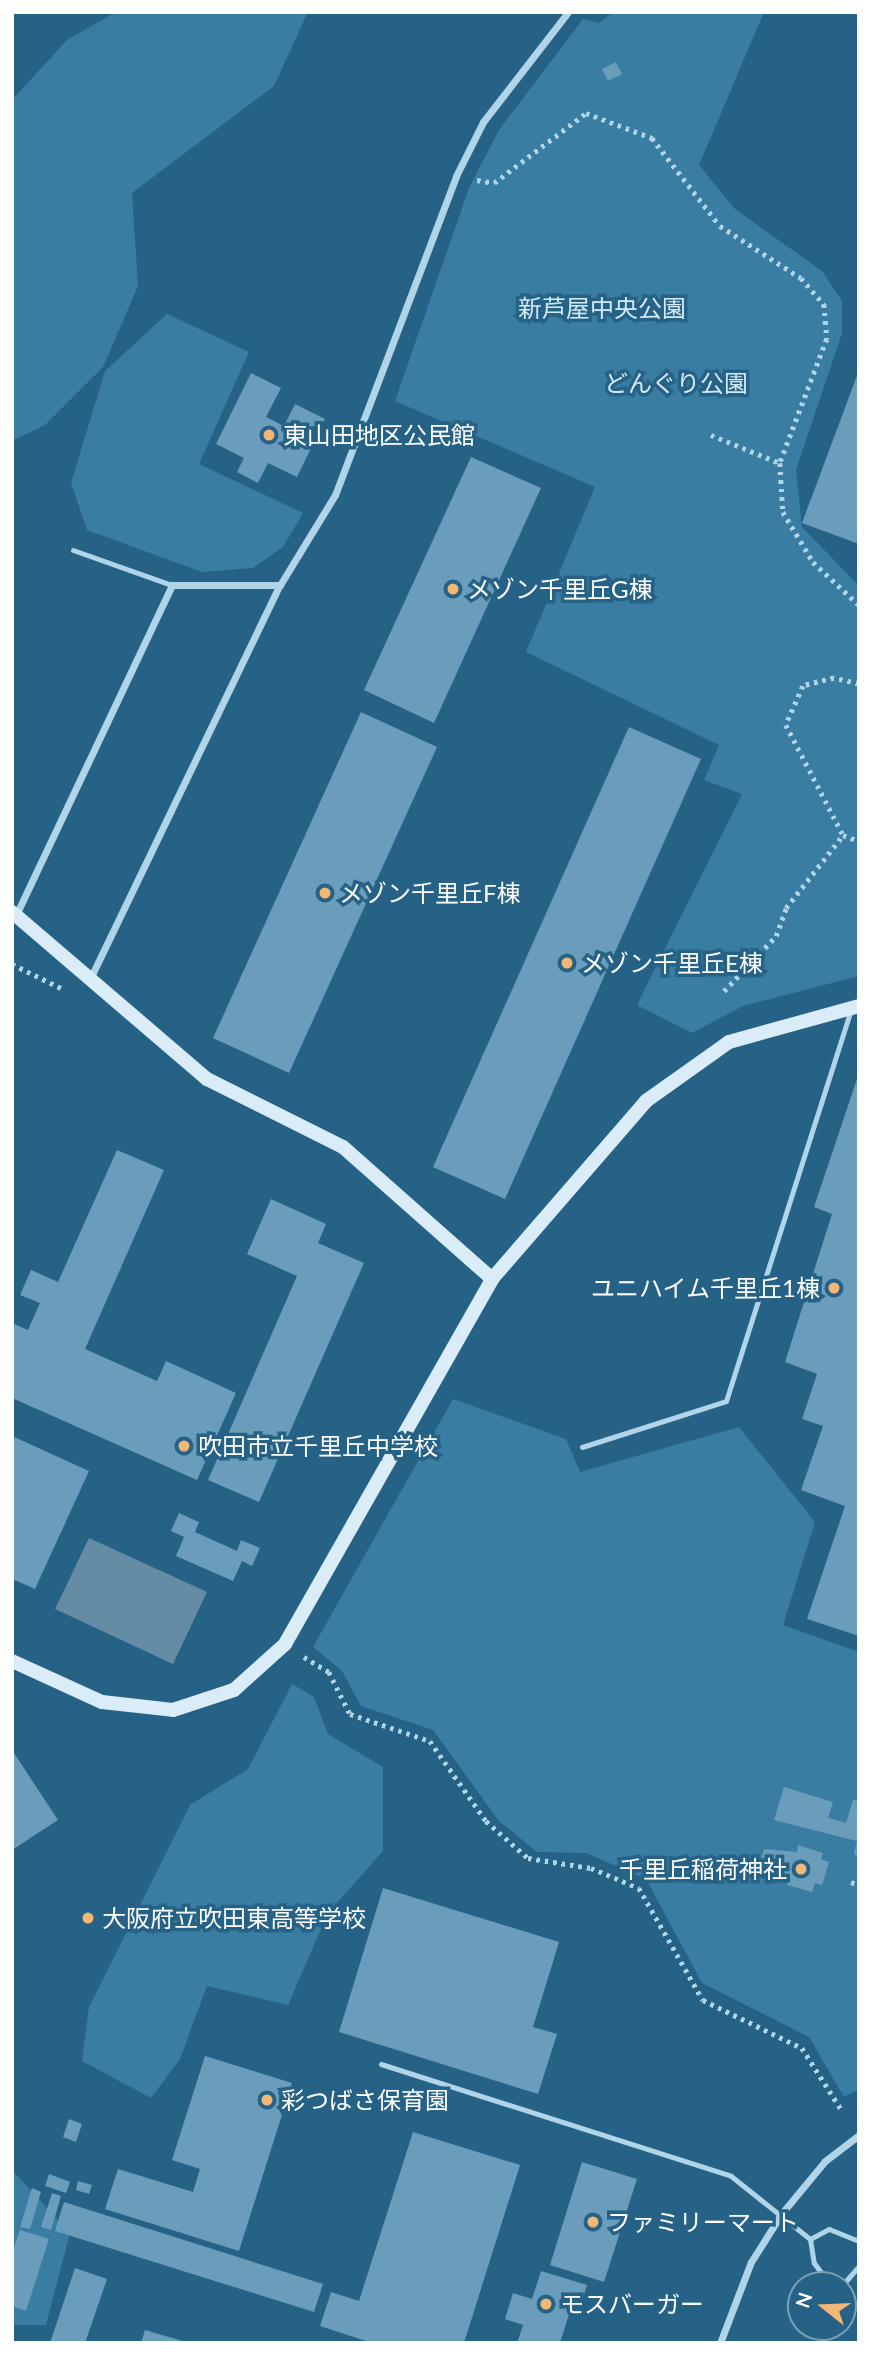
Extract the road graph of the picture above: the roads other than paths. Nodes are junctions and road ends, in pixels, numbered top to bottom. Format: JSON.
{"nodes":[{"id":1,"x":568,"y":12,"type":"edge"},
{"id":2,"x":73,"y":550,"type":"dead end"},
{"id":3,"x":172,"y":585,"type":"junction"},
{"id":4,"x":280,"y":585,"type":"junction"},
{"id":5,"x":14,"y":914,"type":"edge"},
{"id":6,"x":89,"y":981,"type":"junction"},
{"id":7,"x":855,"y":1007,"type":"edge"},
{"id":8,"x":492,"y":1279,"type":"junction"},
{"id":9,"x":582,"y":1447,"type":"dead end"},
{"id":10,"x":12,"y":1661,"type":"edge"},
{"id":11,"x":381,"y":2064,"type":"dead end"},
{"id":12,"x":859,"y":2134,"type":"edge"},
{"id":13,"x":782,"y":2213,"type":"junction"},
{"id":14,"x":810,"y":2239,"type":"junction"},
{"id":15,"x":859,"y":2241,"type":"edge"},
{"id":16,"x":859,"y":2266,"type":"edge"},
{"id":17,"x":720,"y":2343,"type":"edge"}],
"edges":[{"from":1,"to":4,"type":"street"},
{"from":2,"to":3,"type":"lane"},
{"from":3,"to":4,"type":"street"},
{"from":3,"to":5,"type":"street"},
{"from":4,"to":6,"type":"street"},
{"from":5,"to":6,"type":"street"},
{"from":6,"to":8,"type":"street"},
{"from":7,"to":8,"type":"street"},
{"from":7,"to":9,"type":"lane"},
{"from":8,"to":10,"type":"street"},
{"from":11,"to":13,"type":"lane"},
{"from":12,"to":13,"type":"street"},
{"from":13,"to":14,"type":"lane"},
{"from":13,"to":17,"type":"street"},
{"from":14,"to":15,"type":"lane"},
{"from":14,"to":16,"type":"lane"}]}
